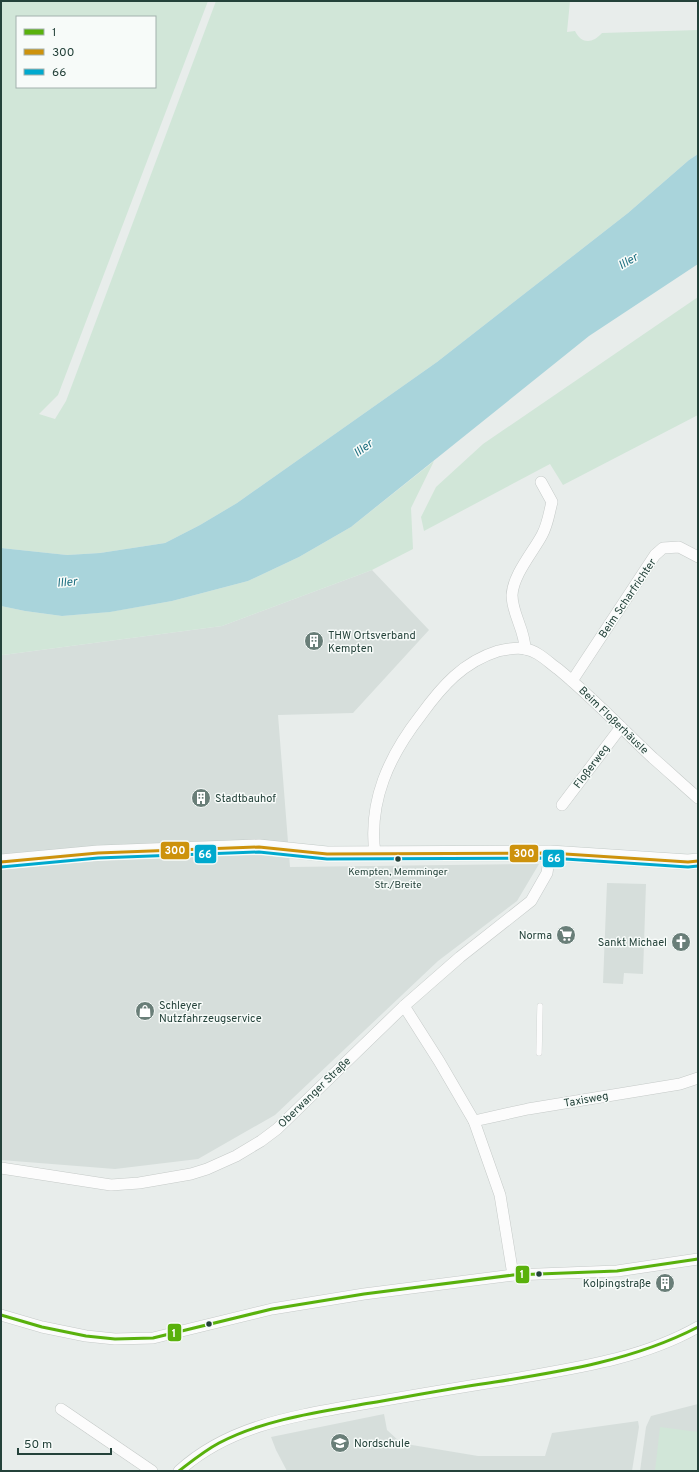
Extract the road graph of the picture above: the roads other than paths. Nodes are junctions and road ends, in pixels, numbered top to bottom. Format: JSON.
{"nodes":[{"id":1,"x":540,"y":482,"type":"dead end"},
{"id":2,"x":698,"y":557,"type":"edge"},
{"id":3,"x":526,"y":648,"type":"junction"},
{"id":4,"x":572,"y":680,"type":"junction"},
{"id":5,"x":621,"y":727,"type":"junction"},
{"id":6,"x":698,"y":798,"type":"edge"},
{"id":7,"x":562,"y":805,"type":"dead end"},
{"id":8,"x":550,"y":853,"type":"junction"},
{"id":9,"x":375,"y":854,"type":"junction"},
{"id":10,"x":698,"y":861,"type":"edge"},
{"id":11,"x":1,"y":862,"type":"edge"},
{"id":12,"x":404,"y":1006,"type":"junction"},
{"id":13,"x":540,"y":1006,"type":"dead end"},
{"id":14,"x":539,"y":1053,"type":"dead end"},
{"id":15,"x":698,"y":1078,"type":"edge"},
{"id":16,"x":474,"y":1120,"type":"junction"},
{"id":17,"x":1,"y":1168,"type":"edge"},
{"id":18,"x":698,"y":1259,"type":"edge"},
{"id":19,"x":513,"y":1275,"type":"junction"},
{"id":20,"x":1,"y":1315,"type":"edge"},
{"id":21,"x":698,"y":1327,"type":"edge"},
{"id":22,"x":62,"y":1409,"type":"dead end"},
{"id":23,"x":152,"y":1471,"type":"edge"},
{"id":24,"x":179,"y":1471,"type":"edge"}],
"edges":[{"from":1,"to":3,"type":"street"},
{"from":2,"to":4,"type":"street","name":"Beim Scharfrichter"},
{"from":3,"to":4,"type":"street","name":"Beim Floßerhäusle"},
{"from":3,"to":9,"type":"street"},
{"from":4,"to":5,"type":"street","name":"Beim Floßerhäusle"},
{"from":5,"to":6,"type":"street","name":"Beim Floßerhäusle"},
{"from":5,"to":7,"type":"street","name":"Floßerweg"},
{"from":8,"to":9,"type":"main road"},
{"from":8,"to":10,"type":"main road"},
{"from":8,"to":12,"type":"street","name":"Oberwanger Straße"},
{"from":9,"to":11,"type":"main road"},
{"from":12,"to":16,"type":"street"},
{"from":12,"to":17,"type":"street","name":"Oberwanger Straße"},
{"from":13,"to":14,"type":"lane"},
{"from":15,"to":16,"type":"street","name":"Taxisweg"},
{"from":16,"to":19,"type":"street"},
{"from":18,"to":19,"type":"street"},
{"from":19,"to":20,"type":"street"},
{"from":21,"to":24,"type":"street"},
{"from":22,"to":23,"type":"street"}]}
